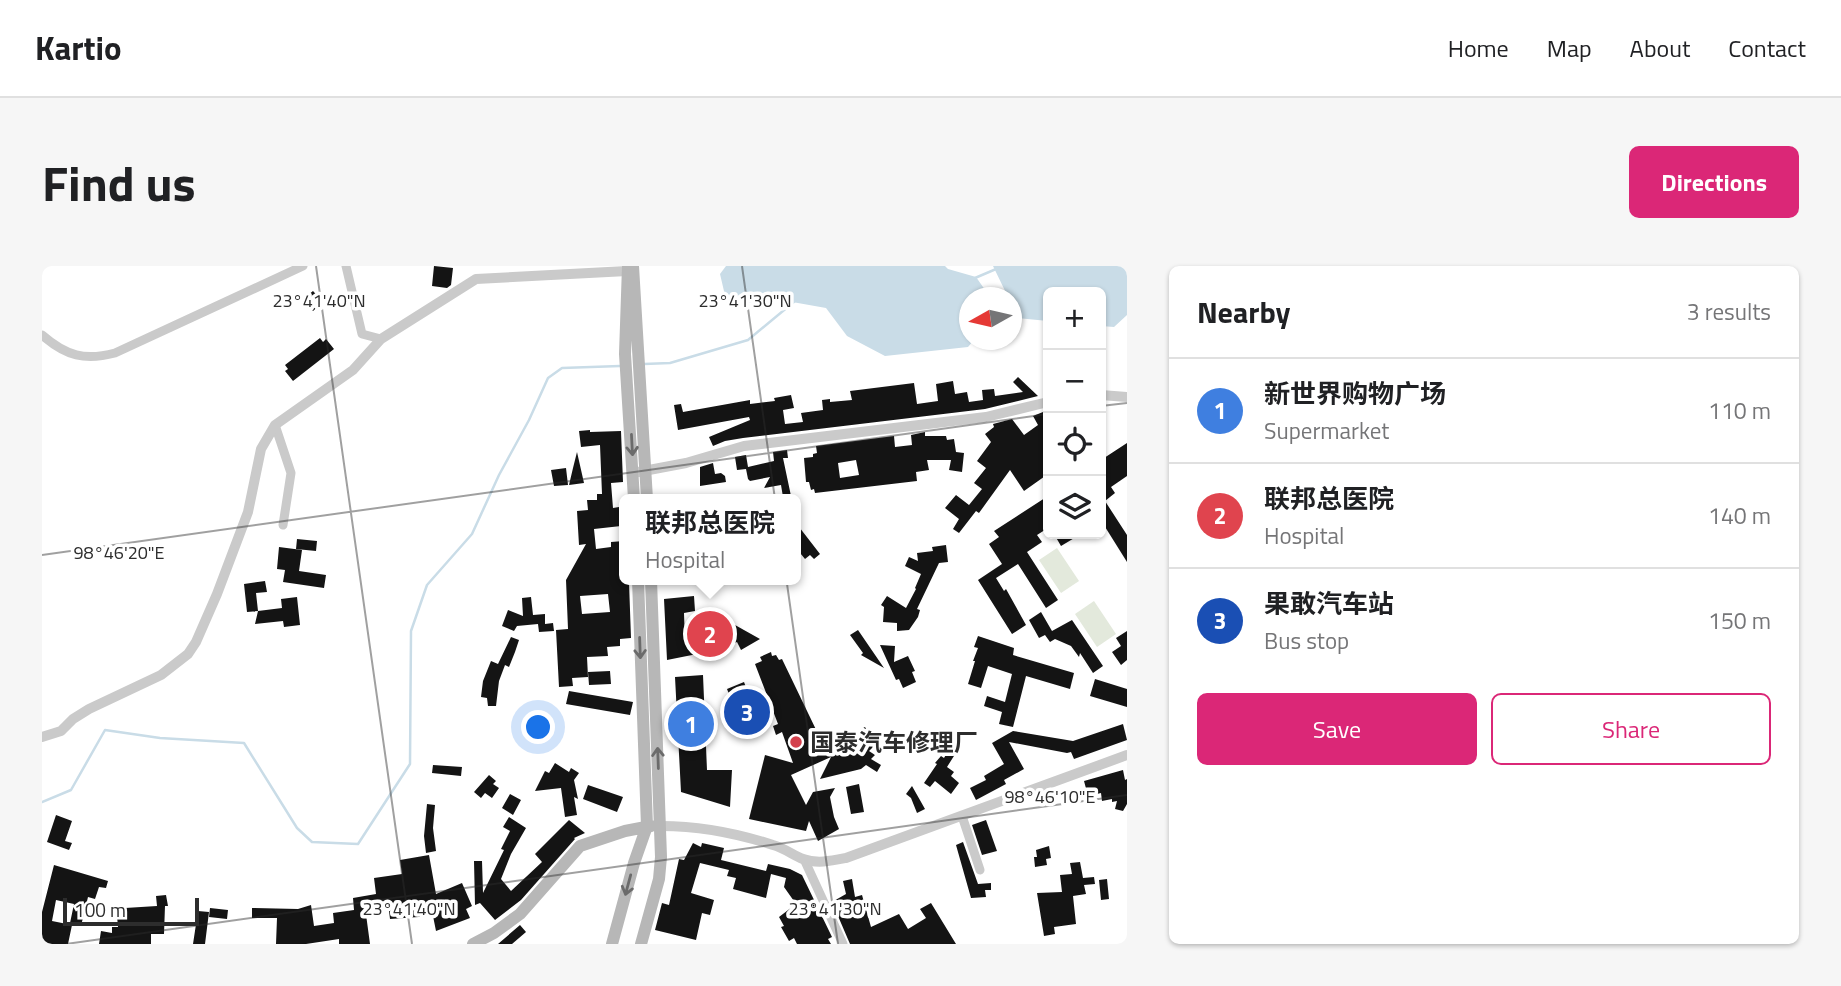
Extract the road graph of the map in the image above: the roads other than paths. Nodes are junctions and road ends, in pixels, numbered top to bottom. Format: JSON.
{"nodes":[{"id":1,"x":303,"y":266,"type":"edge"},
{"id":2,"x":346,"y":266,"type":"edge"},
{"id":3,"x":629,"y":268,"type":"edge"},
{"id":4,"x":42,"y":335,"type":"edge"},
{"id":5,"x":381,"y":339,"type":"junction"},
{"id":6,"x":632,"y":353,"type":"junction"},
{"id":7,"x":1106,"y":395,"type":"edge"},
{"id":8,"x":1127,"y":397,"type":"edge"},
{"id":9,"x":1043,"y":403,"type":"edge"},
{"id":10,"x":275,"y":425,"type":"junction"},
{"id":11,"x":639,"y":473,"type":"junction"},
{"id":12,"x":635,"y":494,"type":"edge"},
{"id":13,"x":645,"y":494,"type":"edge"},
{"id":14,"x":283,"y":525,"type":"dead end"},
{"id":15,"x":638,"y":585,"type":"edge"},
{"id":16,"x":651,"y":585,"type":"edge"},
{"id":17,"x":42,"y":737,"type":"edge"},
{"id":18,"x":1127,"y":755,"type":"edge"},
{"id":19,"x":962,"y":816,"type":"junction"},
{"id":20,"x":647,"y":826,"type":"junction"},
{"id":21,"x":661,"y":826,"type":"junction"},
{"id":22,"x":804,"y":859,"type":"junction"},
{"id":23,"x":980,"y":870,"type":"dead end"},
{"id":24,"x":473,"y":944,"type":"edge"},
{"id":25,"x":612,"y":944,"type":"edge"},
{"id":26,"x":641,"y":944,"type":"edge"},
{"id":27,"x":843,"y":944,"type":"edge"}],
"edges":[{"from":1,"to":4,"type":"street"},
{"from":2,"to":5,"type":"street"},
{"from":3,"to":5,"type":"street"},
{"from":3,"to":6,"type":"main road"},
{"from":5,"to":10,"type":"street"},
{"from":6,"to":11,"type":"main road"},
{"from":6,"to":11,"type":"main road","one_way":true},
{"from":7,"to":8,"type":"street"},
{"from":9,"to":11,"type":"street"},
{"from":10,"to":14,"type":"street"},
{"from":10,"to":17,"type":"street"},
{"from":11,"to":12,"type":"main road"},
{"from":11,"to":13,"type":"main road"},
{"from":15,"to":20,"type":"main road","one_way":true},
{"from":21,"to":16,"type":"main road","one_way":true},
{"from":18,"to":19,"type":"street"},
{"from":19,"to":22,"type":"street"},
{"from":19,"to":23,"type":"street"},
{"from":20,"to":21,"type":"main road"},
{"from":20,"to":24,"type":"main road"},
{"from":20,"to":25,"type":"main road","one_way":true},
{"from":21,"to":22,"type":"street"},
{"from":21,"to":26,"type":"main road"},
{"from":22,"to":27,"type":"street"}]}
